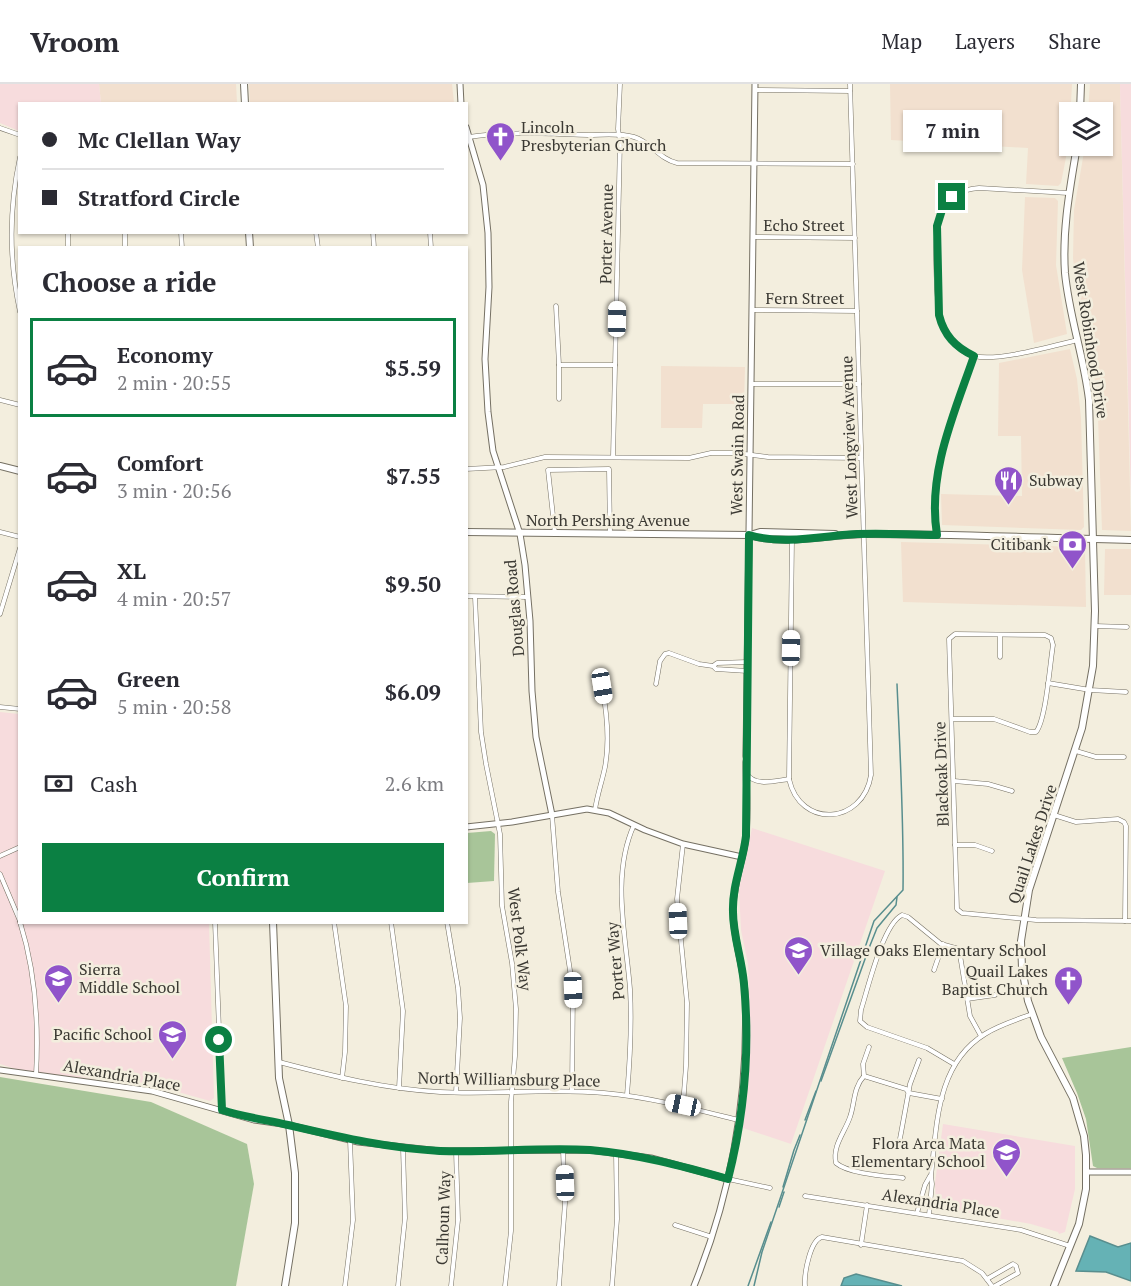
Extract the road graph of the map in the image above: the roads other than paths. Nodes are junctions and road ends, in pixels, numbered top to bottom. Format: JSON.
{"nodes":[{"id":1,"x":244,"y":84,"type":"edge"},
{"id":2,"x":460,"y":84,"type":"edge"},
{"id":3,"x":620,"y":84,"type":"edge"},
{"id":4,"x":850,"y":84,"type":"edge"},
{"id":5,"x":1081,"y":84,"type":"edge"},
{"id":6,"x":755,"y":87,"type":"edge"},
{"id":7,"x":850,"y":91,"type":"junction"},
{"id":8,"x":245,"y":102,"type":"edge"},
{"id":9,"x":462,"y":102,"type":"edge"},
{"id":10,"x":1080,"y":102,"type":"edge"},
{"id":11,"x":0,"y":128,"type":"edge"},
{"id":12,"x":18,"y":134,"type":"edge"},
{"id":13,"x":619,"y":135,"type":"junction"},
{"id":14,"x":468,"y":137,"type":"edge"},
{"id":15,"x":1075,"y":156,"type":"edge"},
{"id":16,"x":754,"y":164,"type":"junction"},
{"id":17,"x":853,"y":164,"type":"junction"},
{"id":18,"x":18,"y":169,"type":"edge"},
{"id":19,"x":1068,"y":193,"type":"junction"},
{"id":20,"x":753,"y":237,"type":"junction"},
{"id":21,"x":855,"y":238,"type":"junction"},
{"id":22,"x":18,"y":300,"type":"edge"},
{"id":23,"x":556,"y":306,"type":"dead end"},
{"id":24,"x":752,"y":310,"type":"junction"},
{"id":25,"x":857,"y":310,"type":"junction"},
{"id":26,"x":1078,"y":340,"type":"junction"},
{"id":27,"x":974,"y":356,"type":"junction"},
{"id":28,"x":559,"y":365,"type":"junction"},
{"id":29,"x":615,"y":365,"type":"junction"},
{"id":30,"x":751,"y":384,"type":"junction"},
{"id":31,"x":859,"y":384,"type":"junction"},
{"id":32,"x":559,"y":399,"type":"dead end"},
{"id":33,"x":0,"y":400,"type":"edge"},
{"id":34,"x":18,"y":404,"type":"edge"},
{"id":35,"x":750,"y":454,"type":"junction"},
{"id":36,"x":613,"y":457,"type":"junction"},
{"id":37,"x":861,"y":458,"type":"junction"},
{"id":38,"x":0,"y":466,"type":"edge"},
{"id":39,"x":498,"y":468,"type":"junction"},
{"id":40,"x":468,"y":469,"type":"edge"},
{"id":41,"x":18,"y":470,"type":"edge"},
{"id":42,"x":0,"y":532,"type":"edge"},
{"id":43,"x":468,"y":532,"type":"edge"},
{"id":44,"x":520,"y":534,"type":"junction"},
{"id":45,"x":555,"y":534,"type":"junction"},
{"id":46,"x":610,"y":534,"type":"junction"},
{"id":47,"x":864,"y":534,"type":"junction"},
{"id":48,"x":749,"y":535,"type":"junction"},
{"id":49,"x":842,"y":535,"type":"junction"},
{"id":50,"x":937,"y":535,"type":"junction"},
{"id":51,"x":18,"y":536,"type":"edge"},
{"id":52,"x":792,"y":539,"type":"junction"},
{"id":53,"x":1093,"y":539,"type":"junction"},
{"id":54,"x":1131,"y":540,"type":"edge"},
{"id":55,"x":18,"y":555,"type":"edge"},
{"id":56,"x":468,"y":596,"type":"edge"},
{"id":57,"x":475,"y":597,"type":"junction"},
{"id":58,"x":528,"y":597,"type":"junction"},
{"id":59,"x":0,"y":614,"type":"edge"},
{"id":60,"x":1095,"y":626,"type":"junction"},
{"id":61,"x":1127,"y":627,"type":"dead end"},
{"id":62,"x":1000,"y":636,"type":"junction"},
{"id":63,"x":1000,"y":657,"type":"dead end"},
{"id":64,"x":748,"y":662,"type":"junction"},
{"id":65,"x":713,"y":666,"type":"junction"},
{"id":66,"x":748,"y":671,"type":"junction"},
{"id":67,"x":1048,"y":683,"type":"junction"},
{"id":68,"x":656,"y":684,"type":"dead end"},
{"id":69,"x":602,"y":686,"type":"dead end"},
{"id":70,"x":1090,"y":690,"type":"junction"},
{"id":71,"x":1126,"y":692,"type":"dead end"},
{"id":72,"x":0,"y":707,"type":"edge"},
{"id":73,"x":18,"y":709,"type":"edge"},
{"id":74,"x":952,"y":719,"type":"junction"},
{"id":75,"x":1076,"y":751,"type":"junction"},
{"id":76,"x":1124,"y":757,"type":"dead end"},
{"id":77,"x":746,"y":772,"type":"junction"},
{"id":78,"x":789,"y":779,"type":"junction"},
{"id":79,"x":954,"y":781,"type":"junction"},
{"id":80,"x":1012,"y":791,"type":"dead end"},
{"id":81,"x":595,"y":810,"type":"junction"},
{"id":82,"x":552,"y":815,"type":"junction"},
{"id":83,"x":1054,"y":815,"type":"junction"},
{"id":84,"x":498,"y":823,"type":"junction"},
{"id":85,"x":634,"y":825,"type":"junction"},
{"id":86,"x":468,"y":827,"type":"edge"},
{"id":87,"x":683,"y":844,"type":"junction"},
{"id":88,"x":956,"y":845,"type":"junction"},
{"id":89,"x":18,"y":848,"type":"edge"},
{"id":90,"x":992,"y":852,"type":"dead end"},
{"id":91,"x":0,"y":856,"type":"edge"},
{"id":92,"x":742,"y":857,"type":"junction"},
{"id":93,"x":0,"y":874,"type":"edge"},
{"id":94,"x":18,"y":917,"type":"edge"},
{"id":95,"x":1023,"y":919,"type":"junction"},
{"id":96,"x":1125,"y":921,"type":"junction"},
{"id":97,"x":1131,"y":921,"type":"edge"},
{"id":98,"x":20,"y":924,"type":"edge"},
{"id":99,"x":215,"y":924,"type":"edge"},
{"id":100,"x":273,"y":924,"type":"edge"},
{"id":101,"x":334,"y":924,"type":"edge"},
{"id":102,"x":391,"y":924,"type":"edge"},
{"id":103,"x":447,"y":924,"type":"edge"},
{"id":104,"x":943,"y":944,"type":"junction"},
{"id":105,"x":934,"y":969,"type":"dead end"},
{"id":106,"x":994,"y":995,"type":"dead end"},
{"id":107,"x":967,"y":999,"type":"junction"},
{"id":108,"x":1032,"y":1014,"type":"junction"},
{"id":109,"x":981,"y":1036,"type":"junction"},
{"id":110,"x":869,"y":1047,"type":"dead end"},
{"id":111,"x":919,"y":1059,"type":"dead end"},
{"id":112,"x":279,"y":1062,"type":"junction"},
{"id":113,"x":954,"y":1064,"type":"junction"},
{"id":114,"x":0,"y":1070,"type":"edge"},
{"id":115,"x":36,"y":1075,"type":"junction"},
{"id":116,"x":864,"y":1076,"type":"junction"},
{"id":117,"x":342,"y":1078,"type":"junction"},
{"id":118,"x":399,"y":1088,"type":"junction"},
{"id":119,"x":572,"y":1091,"type":"junction"},
{"id":120,"x":456,"y":1092,"type":"junction"},
{"id":121,"x":512,"y":1092,"type":"junction"},
{"id":122,"x":909,"y":1093,"type":"junction"},
{"id":123,"x":627,"y":1095,"type":"junction"},
{"id":124,"x":942,"y":1099,"type":"junction"},
{"id":125,"x":683,"y":1105,"type":"junction"},
{"id":126,"x":222,"y":1110,"type":"junction"},
{"id":127,"x":739,"y":1120,"type":"junction"},
{"id":128,"x":289,"y":1125,"type":"junction"},
{"id":129,"x":350,"y":1140,"type":"junction"},
{"id":130,"x":893,"y":1143,"type":"dead end"},
{"id":131,"x":403,"y":1148,"type":"junction"},
{"id":132,"x":563,"y":1149,"type":"junction"},
{"id":133,"x":510,"y":1150,"type":"junction"},
{"id":134,"x":456,"y":1151,"type":"junction"},
{"id":135,"x":616,"y":1153,"type":"junction"},
{"id":136,"x":1086,"y":1172,"type":"junction"},
{"id":137,"x":1131,"y":1172,"type":"edge"},
{"id":138,"x":931,"y":1176,"type":"junction"},
{"id":139,"x":903,"y":1178,"type":"dead end"},
{"id":140,"x":728,"y":1179,"type":"junction"},
{"id":141,"x":770,"y":1188,"type":"dead end"},
{"id":142,"x":805,"y":1196,"type":"dead end"},
{"id":143,"x":867,"y":1205,"type":"junction"},
{"id":144,"x":917,"y":1213,"type":"junction"},
{"id":145,"x":929,"y":1215,"type":"junction"},
{"id":146,"x":675,"y":1225,"type":"dead end"},
{"id":147,"x":712,"y":1237,"type":"junction"},
{"id":148,"x":861,"y":1245,"type":"junction"},
{"id":149,"x":1071,"y":1246,"type":"junction"},
{"id":150,"x":987,"y":1279,"type":"junction"},
{"id":151,"x":285,"y":1286,"type":"edge"},
{"id":152,"x":345,"y":1286,"type":"edge"},
{"id":153,"x":398,"y":1286,"type":"edge"},
{"id":154,"x":451,"y":1286,"type":"edge"},
{"id":155,"x":505,"y":1286,"type":"edge"},
{"id":156,"x":559,"y":1286,"type":"edge"},
{"id":157,"x":612,"y":1286,"type":"edge"},
{"id":158,"x":694,"y":1286,"type":"edge"},
{"id":159,"x":805,"y":1286,"type":"edge"},
{"id":160,"x":994,"y":1286,"type":"edge"},
{"id":161,"x":1054,"y":1286,"type":"edge"}],
"edges":[{"from":1,"to":8,"type":"main road"},
{"from":2,"to":9,"type":"street"},
{"from":3,"to":13,"type":"street","name":"Porter Avenue"},
{"from":4,"to":7,"type":"street","name":"West Longview Avenue"},
{"from":5,"to":10,"type":"main road"},
{"from":6,"to":7,"type":"street"},
{"from":6,"to":16,"type":"street","name":"West Swain Road"},
{"from":7,"to":17,"type":"street","name":"West Longview Avenue"},
{"from":11,"to":12,"type":"street"},
{"from":13,"to":14,"type":"street"},
{"from":13,"to":16,"type":"street"},
{"from":13,"to":29,"type":"street","name":"Porter Avenue"},
{"from":14,"to":39,"type":"street","name":"Douglas Road"},
{"from":15,"to":19,"type":"main road","name":"West Robinhood Drive"},
{"from":16,"to":17,"type":"street"},
{"from":16,"to":20,"type":"street","name":"West Swain Road"},
{"from":17,"to":21,"type":"street","name":"West Longview Avenue"},
{"from":18,"to":22,"type":"street"},
{"from":19,"to":26,"type":"main road","name":"West Robinhood Drive"},
{"from":19,"to":27,"type":"street"},
{"from":20,"to":21,"type":"street","name":"Echo Street"},
{"from":20,"to":24,"type":"street","name":"West Swain Road"},
{"from":21,"to":25,"type":"street","name":"West Longview Avenue"},
{"from":23,"to":28,"type":"street"},
{"from":24,"to":25,"type":"street","name":"Fern Street"},
{"from":24,"to":30,"type":"street","name":"West Swain Road"},
{"from":25,"to":31,"type":"street","name":"West Longview Avenue"},
{"from":26,"to":27,"type":"street"},
{"from":26,"to":53,"type":"main road","name":"West Robinhood Drive"},
{"from":27,"to":50,"type":"street"},
{"from":28,"to":29,"type":"street"},
{"from":28,"to":32,"type":"street"},
{"from":29,"to":36,"type":"street","name":"Porter Avenue"},
{"from":30,"to":31,"type":"street"},
{"from":30,"to":35,"type":"street","name":"West Swain Road"},
{"from":31,"to":37,"type":"street","name":"West Longview Avenue"},
{"from":33,"to":34,"type":"street"},
{"from":35,"to":36,"type":"street"},
{"from":35,"to":37,"type":"street"},
{"from":35,"to":48,"type":"street","name":"West Swain Road"},
{"from":36,"to":39,"type":"street"},
{"from":37,"to":47,"type":"street","name":"West Longview Avenue"},
{"from":38,"to":41,"type":"main road"},
{"from":39,"to":40,"type":"street"},
{"from":39,"to":44,"type":"street","name":"Douglas Road"},
{"from":42,"to":51,"type":"street"},
{"from":43,"to":44,"type":"main road","name":"North Pershing Avenue"},
{"from":44,"to":45,"type":"main road","name":"North Pershing Avenue"},
{"from":44,"to":58,"type":"street","name":"Douglas Road"},
{"from":45,"to":46,"type":"main road","name":"North Pershing Avenue"},
{"from":45,"to":46,"type":"street"},
{"from":46,"to":48,"type":"main road","name":"North Pershing Avenue"},
{"from":47,"to":49,"type":"main road","name":"North Pershing Avenue"},
{"from":47,"to":50,"type":"main road","name":"North Pershing Avenue"},
{"from":47,"to":78,"type":"street","name":"West Longview Avenue"},
{"from":48,"to":49,"type":"main road","name":"North Pershing Avenue"},
{"from":48,"to":52,"type":"main road","name":"North Pershing Avenue"},
{"from":48,"to":64,"type":"street","name":"West Swain Road"},
{"from":49,"to":52,"type":"main road","name":"North Pershing Avenue"},
{"from":50,"to":53,"type":"main road","name":"North Pershing Avenue"},
{"from":52,"to":78,"type":"street"},
{"from":53,"to":54,"type":"main road","name":"North Pershing Avenue"},
{"from":53,"to":60,"type":"main road","name":"Quail Lakes Drive"},
{"from":55,"to":59,"type":"street"},
{"from":56,"to":57,"type":"street"},
{"from":57,"to":58,"type":"street"},
{"from":57,"to":84,"type":"street","name":"West Polk Way"},
{"from":58,"to":82,"type":"street","name":"Douglas Road"},
{"from":60,"to":61,"type":"street"},
{"from":60,"to":70,"type":"main road","name":"Quail Lakes Drive"},
{"from":62,"to":63,"type":"street"},
{"from":62,"to":67,"type":"street"},
{"from":62,"to":74,"type":"street","name":"Blackoak Drive"},
{"from":64,"to":65,"type":"street"},
{"from":64,"to":66,"type":"street","name":"West Swain Road"},
{"from":65,"to":66,"type":"street"},
{"from":65,"to":68,"type":"street"},
{"from":66,"to":77,"type":"street","name":"West Swain Road"},
{"from":67,"to":70,"type":"street"},
{"from":67,"to":74,"type":"street"},
{"from":69,"to":81,"type":"street"},
{"from":70,"to":71,"type":"street"},
{"from":70,"to":75,"type":"main road","name":"Quail Lakes Drive"},
{"from":72,"to":73,"type":"street"},
{"from":74,"to":79,"type":"street","name":"Blackoak Drive"},
{"from":75,"to":76,"type":"street"},
{"from":75,"to":83,"type":"main road","name":"Quail Lakes Drive"},
{"from":77,"to":78,"type":"street"},
{"from":77,"to":92,"type":"street","name":"West Swain Road"},
{"from":79,"to":80,"type":"street"},
{"from":79,"to":88,"type":"street","name":"Blackoak Drive"},
{"from":81,"to":82,"type":"street"},
{"from":81,"to":85,"type":"street"},
{"from":82,"to":84,"type":"street"},
{"from":82,"to":119,"type":"street","name":"Douglas Road"},
{"from":83,"to":95,"type":"main road","name":"Quail Lakes Drive"},
{"from":83,"to":96,"type":"street"},
{"from":84,"to":86,"type":"street"},
{"from":84,"to":121,"type":"street","name":"West Polk Way"},
{"from":85,"to":87,"type":"street"},
{"from":85,"to":123,"type":"street","name":"Porter Way"},
{"from":87,"to":92,"type":"street"},
{"from":87,"to":125,"type":"street"},
{"from":88,"to":90,"type":"street"},
{"from":88,"to":95,"type":"street","name":"Blackoak Drive"},
{"from":89,"to":91,"type":"street"},
{"from":92,"to":127,"type":"street","name":"West Swain Road"},
{"from":93,"to":94,"type":"street"},
{"from":95,"to":96,"type":"street"},
{"from":95,"to":108,"type":"main road","name":"Quail Lakes Drive"},
{"from":96,"to":97,"type":"street"},
{"from":98,"to":115,"type":"street"},
{"from":99,"to":126,"type":"street"},
{"from":100,"to":112,"type":"main road"},
{"from":101,"to":117,"type":"street"},
{"from":102,"to":118,"type":"street"},
{"from":103,"to":120,"type":"street"},
{"from":104,"to":105,"type":"street"},
{"from":104,"to":107,"type":"street"},
{"from":104,"to":113,"type":"street"},
{"from":106,"to":107,"type":"street"},
{"from":107,"to":109,"type":"street"},
{"from":108,"to":109,"type":"street"},
{"from":108,"to":136,"type":"main road","name":"Quail Lakes Drive"},
{"from":109,"to":113,"type":"street"},
{"from":110,"to":116,"type":"street"},
{"from":111,"to":122,"type":"street"},
{"from":112,"to":117,"type":"street","name":"North Williamsburg Place"},
{"from":112,"to":128,"type":"main road"},
{"from":113,"to":124,"type":"street"},
{"from":114,"to":115,"type":"street","name":"Alexandria Place"},
{"from":115,"to":126,"type":"street","name":"Alexandria Place"},
{"from":116,"to":122,"type":"street"},
{"from":116,"to":139,"type":"street"},
{"from":117,"to":118,"type":"street","name":"North Williamsburg Place"},
{"from":118,"to":120,"type":"street","name":"North Williamsburg Place"},
{"from":119,"to":121,"type":"street","name":"North Williamsburg Place"},
{"from":119,"to":123,"type":"street","name":"North Williamsburg Place"},
{"from":120,"to":121,"type":"street","name":"North Williamsburg Place"},
{"from":121,"to":133,"type":"street","name":"West Polk Way"},
{"from":122,"to":124,"type":"street"},
{"from":122,"to":130,"type":"street"},
{"from":123,"to":125,"type":"street","name":"North Williamsburg Place"},
{"from":124,"to":138,"type":"street"},
{"from":125,"to":127,"type":"street","name":"North Williamsburg Place"},
{"from":126,"to":128,"type":"street","name":"Alexandria Place"},
{"from":127,"to":140,"type":"street","name":"West Swain Road"},
{"from":128,"to":129,"type":"street","name":"Alexandria Place"},
{"from":128,"to":151,"type":"main road"},
{"from":129,"to":131,"type":"street","name":"Alexandria Place"},
{"from":129,"to":152,"type":"street"},
{"from":131,"to":134,"type":"street","name":"Alexandria Place"},
{"from":131,"to":153,"type":"street"},
{"from":132,"to":133,"type":"street","name":"Alexandria Place"},
{"from":132,"to":135,"type":"street","name":"Alexandria Place"},
{"from":132,"to":156,"type":"street"},
{"from":133,"to":134,"type":"street","name":"Alexandria Place"},
{"from":133,"to":155,"type":"street","name":"West Polk Way"},
{"from":134,"to":154,"type":"street","name":"Calhoun Way"},
{"from":135,"to":140,"type":"street","name":"Alexandria Place"},
{"from":135,"to":157,"type":"street"},
{"from":136,"to":137,"type":"street"},
{"from":136,"to":149,"type":"main road","name":"Quail Lakes Drive"},
{"from":138,"to":144,"type":"street"},
{"from":138,"to":145,"type":"street"},
{"from":140,"to":141,"type":"street","name":"Alexandria Place"},
{"from":140,"to":147,"type":"street","name":"West Swain Road"},
{"from":142,"to":143,"type":"street","name":"Alexandria Place"},
{"from":143,"to":144,"type":"street","name":"Alexandria Place"},
{"from":143,"to":148,"type":"street"},
{"from":144,"to":145,"type":"street","name":"Alexandria Place"},
{"from":145,"to":149,"type":"street","name":"Alexandria Place"},
{"from":146,"to":147,"type":"street"},
{"from":147,"to":158,"type":"street","name":"West Swain Road"},
{"from":148,"to":150,"type":"street"},
{"from":148,"to":159,"type":"street"},
{"from":149,"to":161,"type":"main road","name":"Quail Lakes Drive"},
{"from":150,"to":160,"type":"street"},
{"from":150,"to":160,"type":"street"}]}
